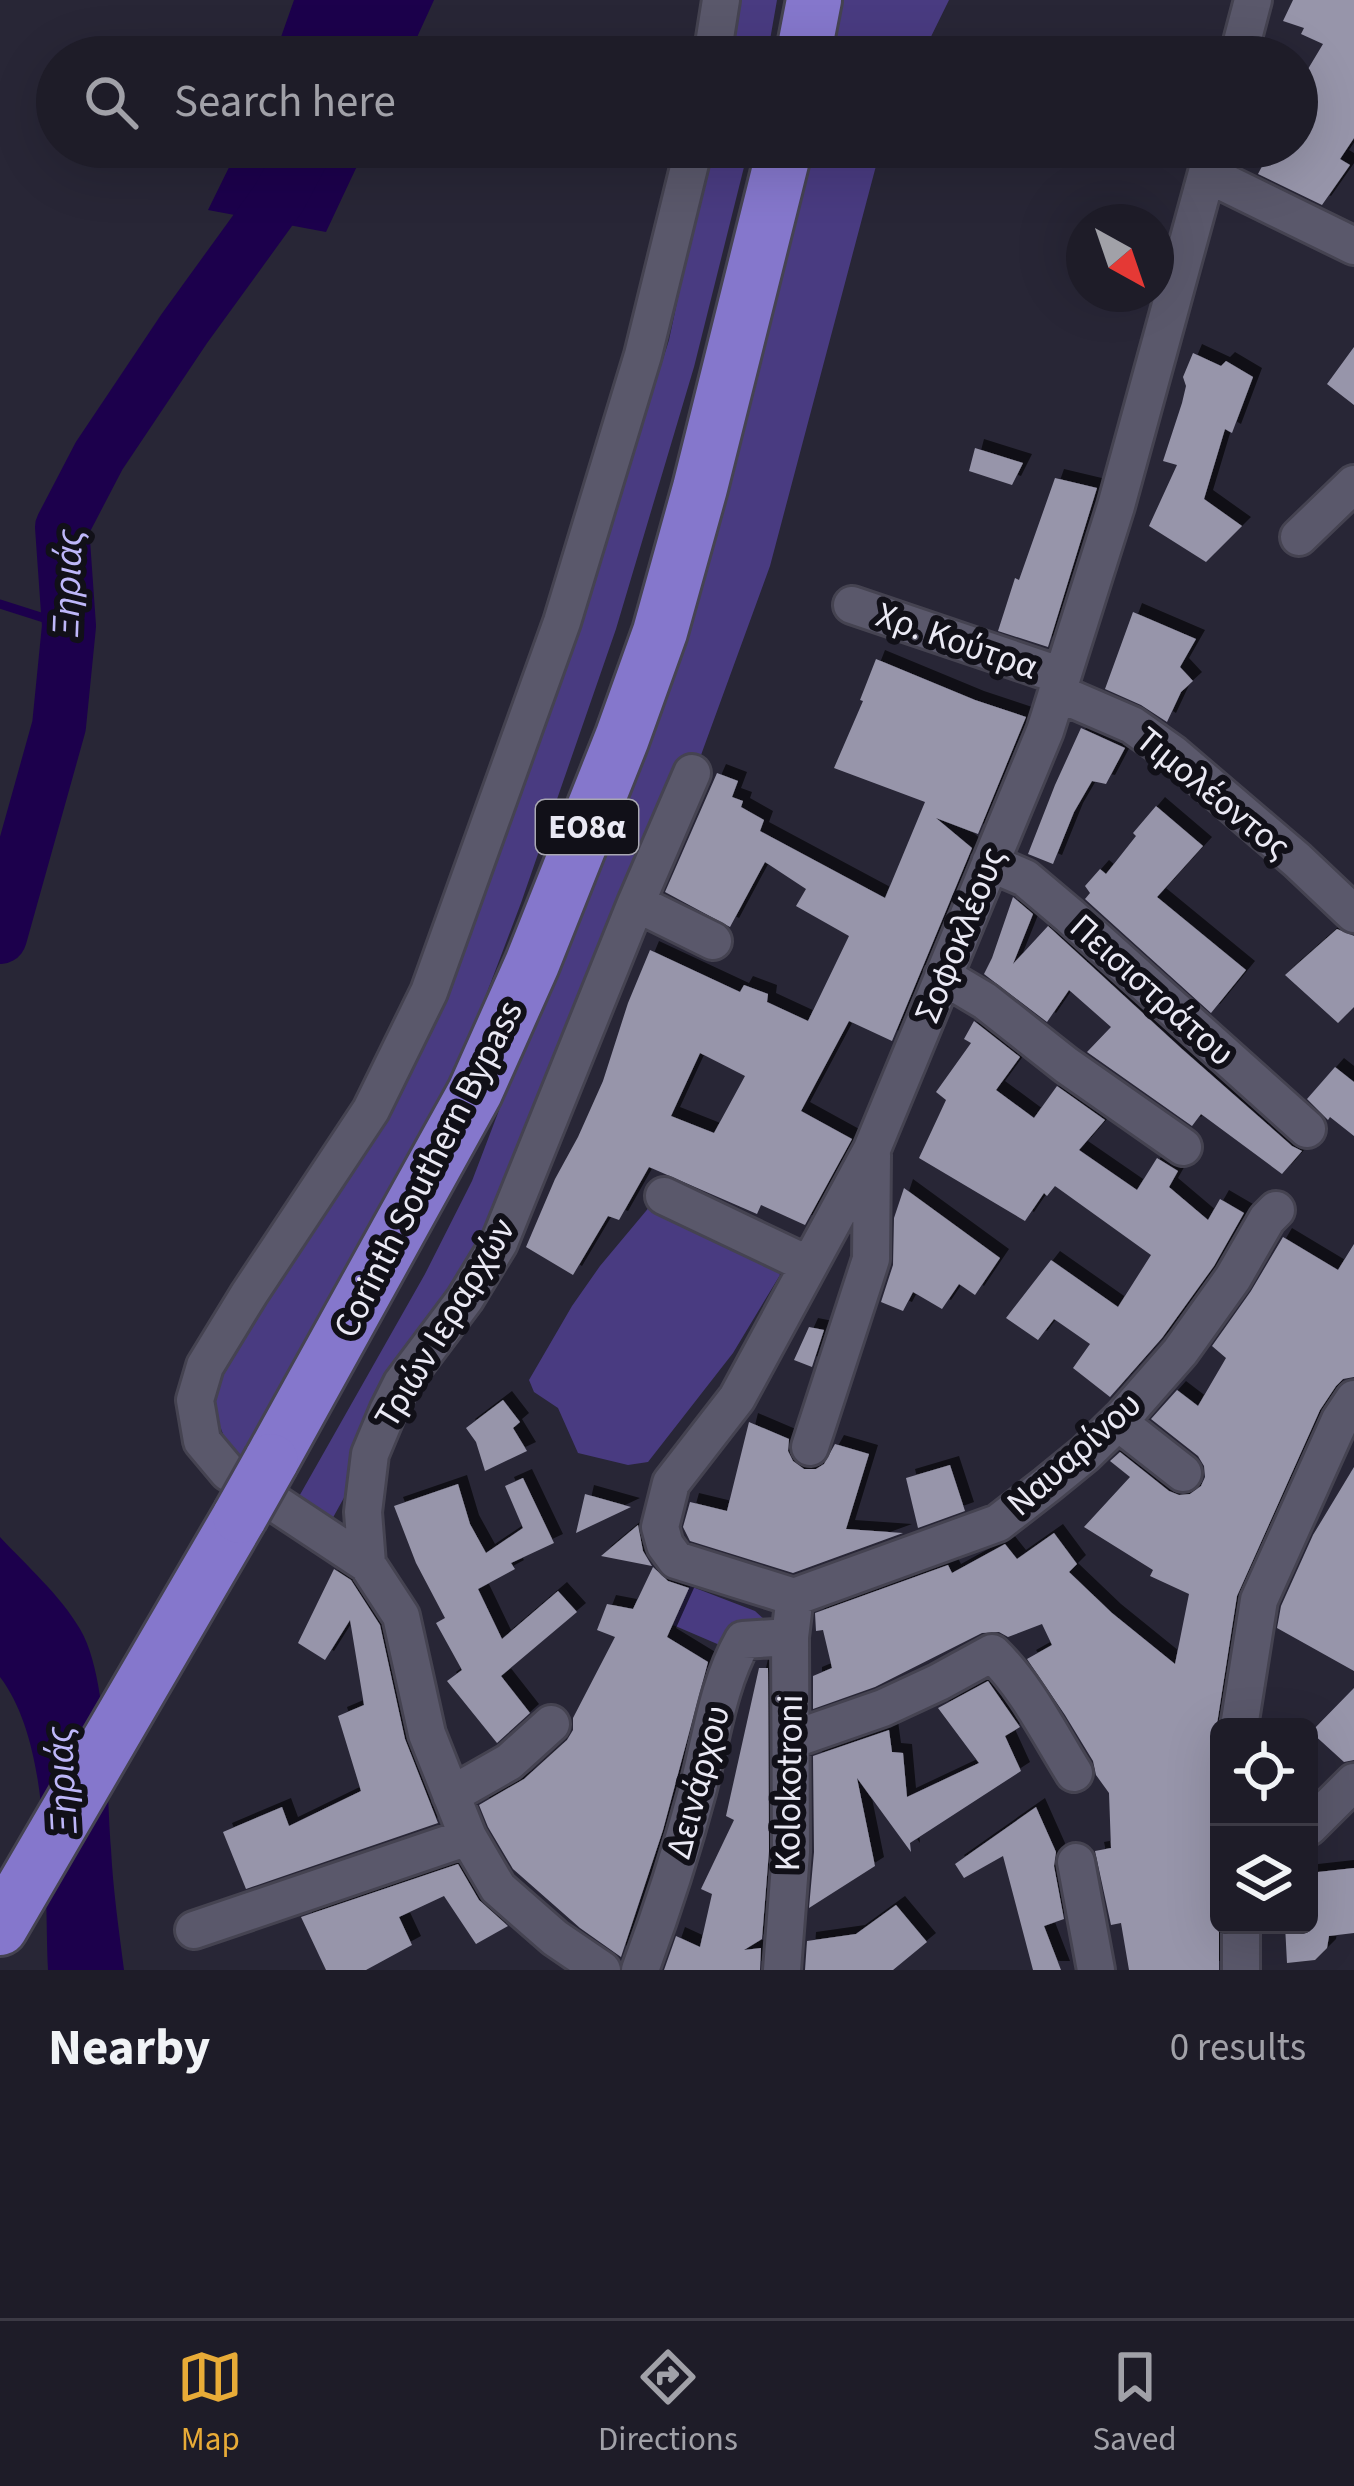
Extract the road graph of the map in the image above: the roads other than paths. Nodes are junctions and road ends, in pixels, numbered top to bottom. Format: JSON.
{"nodes":[{"id":1,"x":722,"y":0,"type":"edge"},
{"id":2,"x":814,"y":0,"type":"edge"},
{"id":3,"x":1253,"y":0,"type":"edge"},
{"id":4,"x":716,"y":36,"type":"edge"},
{"id":5,"x":807,"y":36,"type":"edge"},
{"id":6,"x":1244,"y":36,"type":"edge"},
{"id":7,"x":689,"y":168,"type":"edge"},
{"id":8,"x":780,"y":168,"type":"edge"},
{"id":9,"x":1208,"y":168,"type":"edge"},
{"id":10,"x":1222,"y":168,"type":"edge"},
{"id":11,"x":1354,"y":246,"type":"edge"},
{"id":12,"x":1354,"y":484,"type":"edge"},
{"id":13,"x":1299,"y":537,"type":"dead end"},
{"id":14,"x":853,"y":605,"type":"dead end"},
{"id":15,"x":1060,"y":685,"type":"junction"},
{"id":16,"x":692,"y":773,"type":"dead end"},
{"id":17,"x":990,"y":863,"type":"junction"},
{"id":18,"x":636,"y":903,"type":"junction"},
{"id":19,"x":1354,"y":914,"type":"edge"},
{"id":20,"x":713,"y":941,"type":"dead end"},
{"id":21,"x":943,"y":976,"type":"junction"},
{"id":22,"x":1307,"y":1129,"type":"dead end"},
{"id":23,"x":1183,"y":1147,"type":"dead end"},
{"id":24,"x":872,"y":1149,"type":"junction"},
{"id":25,"x":664,"y":1196,"type":"dead end"},
{"id":26,"x":1276,"y":1210,"type":"dead end"},
{"id":27,"x":809,"y":1265,"type":"junction"},
{"id":28,"x":1354,"y":1399,"type":"edge"},
{"id":29,"x":1118,"y":1422,"type":"junction"},
{"id":30,"x":810,"y":1447,"type":"dead end"},
{"id":31,"x":1183,"y":1473,"type":"dead end"},
{"id":32,"x":368,"y":1564,"type":"junction"},
{"id":33,"x":794,"y":1597,"type":"junction"},
{"id":34,"x":790,"y":1636,"type":"junction"},
{"id":35,"x":1240,"y":1718,"type":"edge"},
{"id":36,"x":551,"y":1724,"type":"dead end"},
{"id":37,"x":791,"y":1739,"type":"junction"},
{"id":38,"x":1074,"y":1773,"type":"dead end"},
{"id":39,"x":1354,"y":1782,"type":"edge"},
{"id":40,"x":451,"y":1795,"type":"junction"},
{"id":41,"x":1310,"y":1826,"type":"edge"},
{"id":42,"x":468,"y":1837,"type":"junction"},
{"id":43,"x":1076,"y":1862,"type":"dead end"},
{"id":44,"x":0,"y":1928,"type":"edge"},
{"id":45,"x":194,"y":1930,"type":"dead end"},
{"id":46,"x":1241,"y":1934,"type":"edge"},
{"id":47,"x":602,"y":1970,"type":"edge"},
{"id":48,"x":640,"y":1970,"type":"edge"},
{"id":49,"x":782,"y":1970,"type":"edge"},
{"id":50,"x":1096,"y":1970,"type":"edge"},
{"id":51,"x":1241,"y":1970,"type":"edge"}],
"edges":[{"from":1,"to":4,"type":"street"},
{"from":2,"to":5,"type":"highway"},
{"from":3,"to":6,"type":"street"},
{"from":7,"to":32,"type":"street"},
{"from":8,"to":44,"type":"highway","name":"Corinth Southern Bypass","number":"ΕΟ8α","bridge":true},
{"from":9,"to":15,"type":"street","name":"Σοφοκλέους"},
{"from":10,"to":11,"type":"street"},
{"from":12,"to":13,"type":"street"},
{"from":14,"to":15,"type":"street","name":"Χρ. Κούτρα"},
{"from":15,"to":17,"type":"street","name":"Σοφοκλέους"},
{"from":15,"to":19,"type":"street","name":"Τιμολέοντος"},
{"from":16,"to":18,"type":"street","name":"Τριών Ιεραρχών"},
{"from":17,"to":21,"type":"street","name":"Σοφοκλέους"},
{"from":17,"to":22,"type":"street","name":"Πεισιστράτου"},
{"from":18,"to":20,"type":"street"},
{"from":18,"to":32,"type":"street","name":"Τριών Ιεραρχών"},
{"from":21,"to":23,"type":"street"},
{"from":21,"to":24,"type":"street","name":"Σοφοκλέους"},
{"from":24,"to":27,"type":"street","name":"Σοφοκλέους"},
{"from":24,"to":30,"type":"street"},
{"from":25,"to":27,"type":"street"},
{"from":26,"to":29,"type":"street","name":"Ναυαρίνου"},
{"from":27,"to":33,"type":"street","name":"Σοφοκλέους"},
{"from":28,"to":35,"type":"street"},
{"from":29,"to":31,"type":"street"},
{"from":29,"to":33,"type":"street","name":"Ναυαρίνου"},
{"from":32,"to":40,"type":"street","name":"Τριών Ιεραρχών"},
{"from":33,"to":34,"type":"street","name":"Kolokotroni"},
{"from":34,"to":37,"type":"street","name":"Kolokotroni"},
{"from":34,"to":48,"type":"street","name":"Δεινάρχου"},
{"from":36,"to":40,"type":"street"},
{"from":37,"to":38,"type":"street"},
{"from":37,"to":49,"type":"street","name":"Kolokotroni"},
{"from":39,"to":41,"type":"street"},
{"from":40,"to":42,"type":"street","name":"Τριών Ιεραρχών"},
{"from":42,"to":45,"type":"street"},
{"from":42,"to":47,"type":"street","name":"Τριών Ιεραρχών"},
{"from":43,"to":50,"type":"street"},
{"from":46,"to":51,"type":"street"}]}
